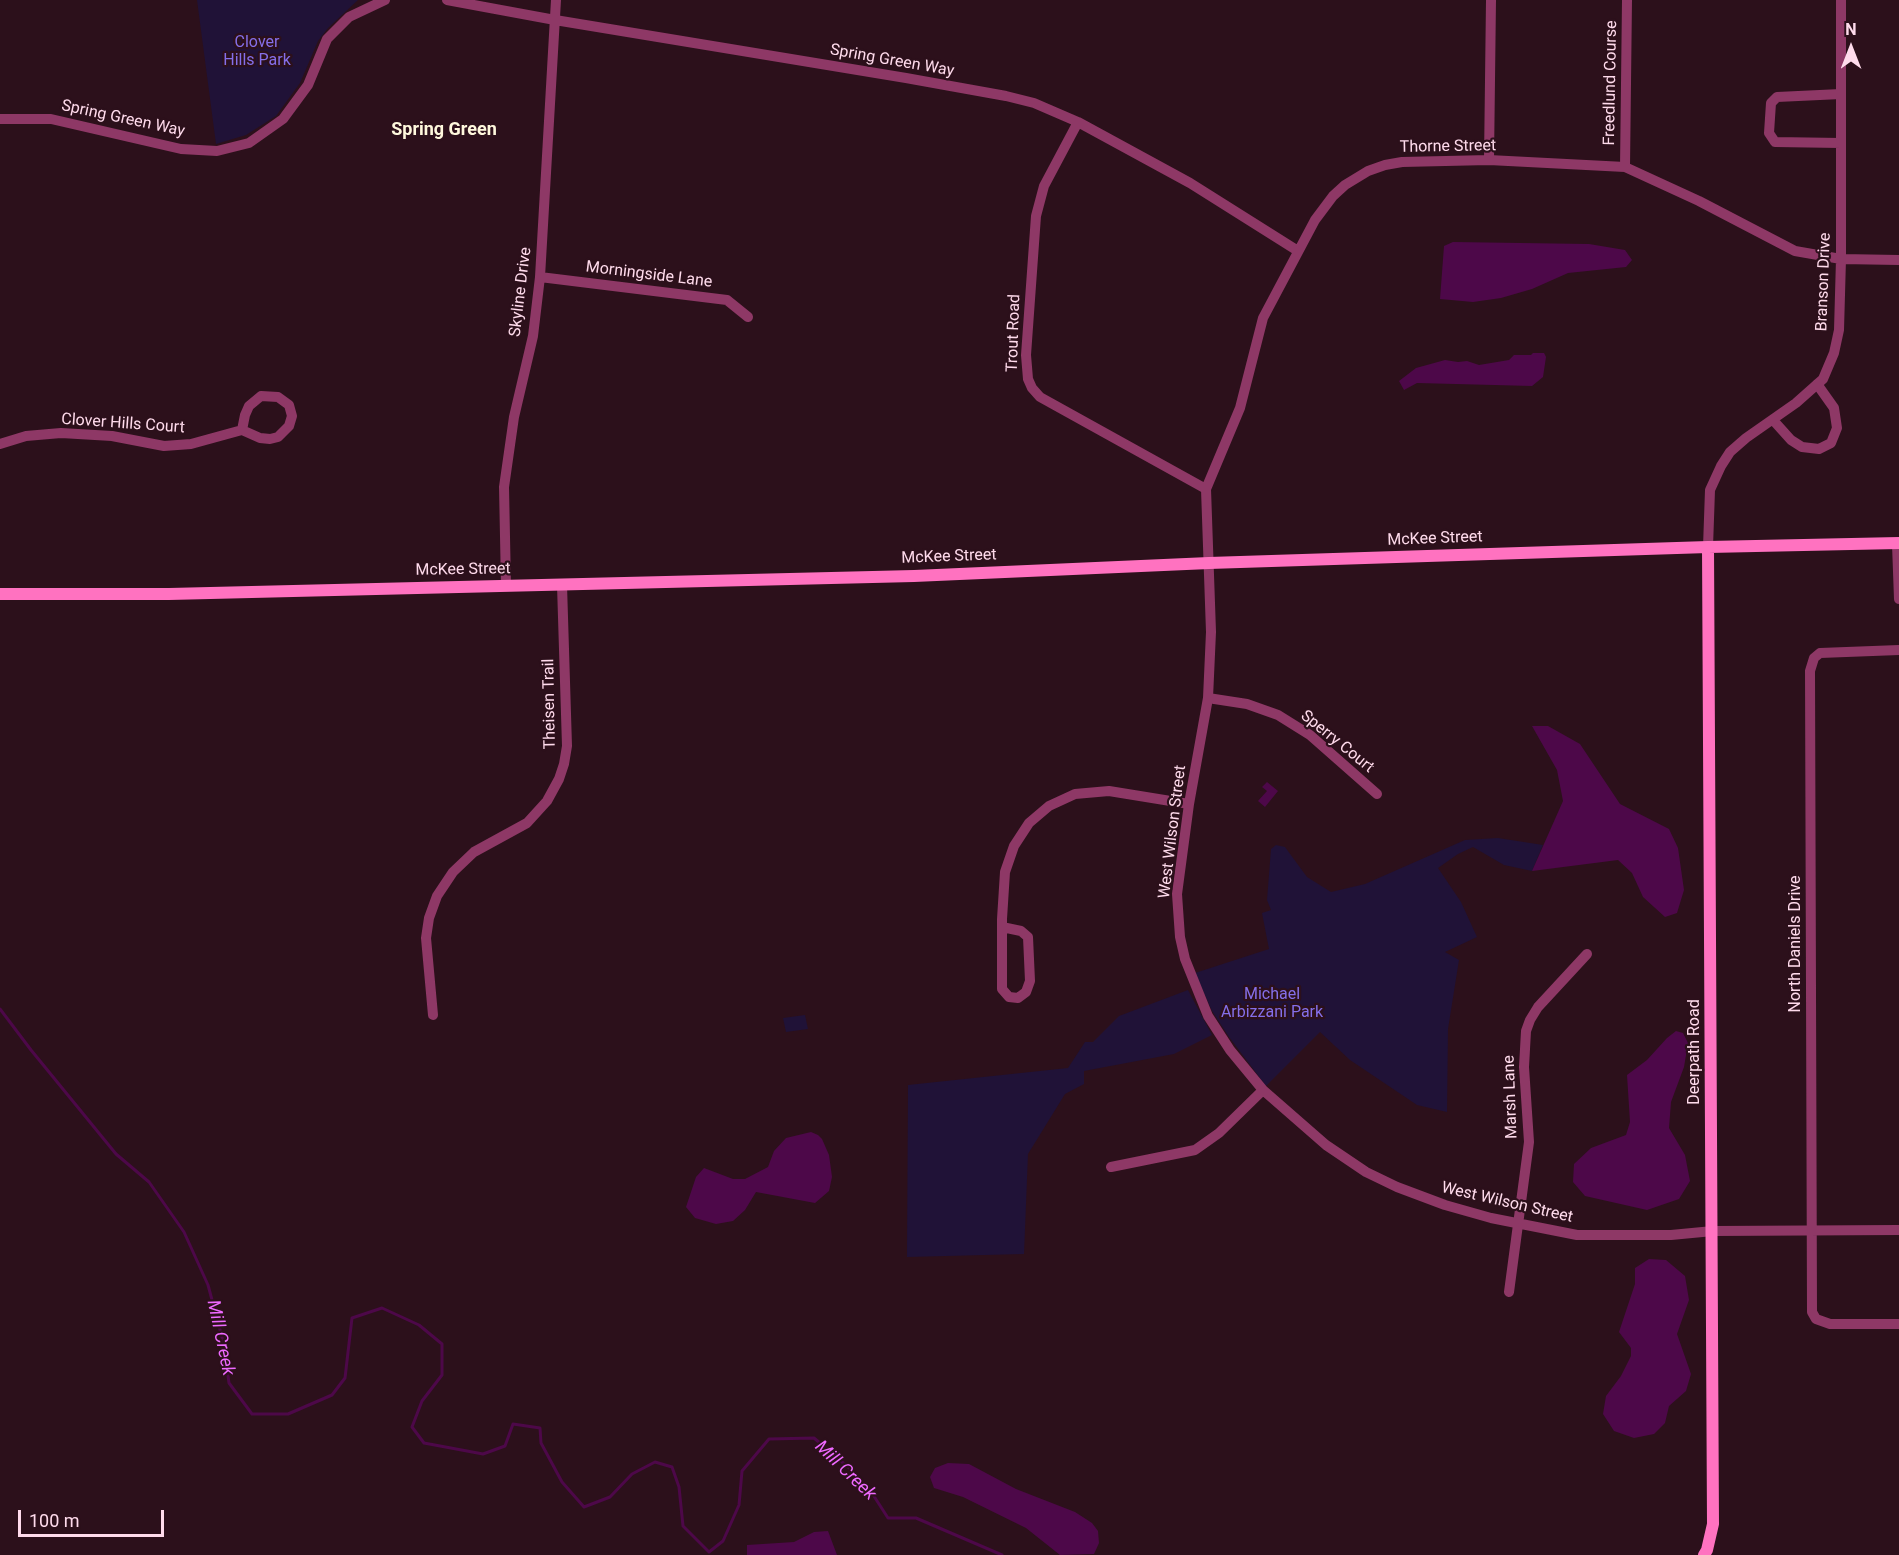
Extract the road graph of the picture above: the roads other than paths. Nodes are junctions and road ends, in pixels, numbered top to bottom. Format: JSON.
{"nodes":[{"id":1,"x":386,"y":0,"type":"edge"},
{"id":2,"x":447,"y":0,"type":"edge"},
{"id":3,"x":556,"y":0,"type":"edge"},
{"id":4,"x":1491,"y":0,"type":"edge"},
{"id":5,"x":1627,"y":0,"type":"edge"},
{"id":6,"x":1842,"y":0,"type":"edge"},
{"id":7,"x":555,"y":20,"type":"junction"},
{"id":8,"x":1841,"y":94,"type":"junction"},
{"id":9,"x":0,"y":119,"type":"edge"},
{"id":10,"x":1078,"y":122,"type":"junction"},
{"id":11,"x":1841,"y":143,"type":"junction"},
{"id":12,"x":1489,"y":160,"type":"junction"},
{"id":13,"x":1625,"y":167,"type":"junction"},
{"id":14,"x":1298,"y":251,"type":"junction"},
{"id":15,"x":1841,"y":259,"type":"junction"},
{"id":16,"x":1899,"y":260,"type":"edge"},
{"id":17,"x":540,"y":277,"type":"junction"},
{"id":18,"x":748,"y":317,"type":"dead end"},
{"id":19,"x":1817,"y":384,"type":"junction"},
{"id":20,"x":1773,"y":420,"type":"junction"},
{"id":21,"x":242,"y":430,"type":"junction"},
{"id":22,"x":0,"y":444,"type":"edge"},
{"id":23,"x":1206,"y":489,"type":"junction"},
{"id":24,"x":1898,"y":544,"type":"edge"},
{"id":25,"x":1708,"y":547,"type":"junction"},
{"id":26,"x":1209,"y":563,"type":"junction"},
{"id":27,"x":562,"y":585,"type":"junction"},
{"id":28,"x":506,"y":586,"type":"junction"},
{"id":29,"x":0,"y":594,"type":"edge"},
{"id":30,"x":1899,"y":598,"type":"edge"},
{"id":31,"x":1899,"y":650,"type":"edge"},
{"id":32,"x":1208,"y":698,"type":"junction"},
{"id":33,"x":1377,"y":794,"type":"dead end"},
{"id":34,"x":1189,"y":804,"type":"junction"},
{"id":35,"x":1002,"y":927,"type":"junction"},
{"id":36,"x":1587,"y":954,"type":"dead end"},
{"id":37,"x":433,"y":1015,"type":"dead end"},
{"id":38,"x":1263,"y":1090,"type":"junction"},
{"id":39,"x":1111,"y":1167,"type":"dead end"},
{"id":40,"x":1518,"y":1224,"type":"junction"},
{"id":41,"x":1812,"y":1230,"type":"junction"},
{"id":42,"x":1899,"y":1230,"type":"edge"},
{"id":43,"x":1713,"y":1231,"type":"junction"},
{"id":44,"x":1509,"y":1292,"type":"dead end"},
{"id":45,"x":1899,"y":1324,"type":"edge"},
{"id":46,"x":1704,"y":1555,"type":"edge"}],
"edges":[{"from":1,"to":9,"type":"street","name":"Spring Green Way"},
{"from":2,"to":7,"type":"street","name":"Spring Green Way"},
{"from":3,"to":7,"type":"street","name":"Skyline Drive"},
{"from":4,"to":12,"type":"street"},
{"from":5,"to":13,"type":"street","name":"Freedlund Course"},
{"from":6,"to":8,"type":"street","name":"Branson Drive"},
{"from":7,"to":10,"type":"street","name":"Spring Green Way"},
{"from":7,"to":17,"type":"street","name":"Skyline Drive"},
{"from":8,"to":11,"type":"street","name":"Branson Drive"},
{"from":8,"to":11,"type":"street"},
{"from":10,"to":14,"type":"street","name":"Spring Green Way"},
{"from":10,"to":23,"type":"street","name":"Trout Road"},
{"from":11,"to":15,"type":"street","name":"Branson Drive"},
{"from":12,"to":13,"type":"street","name":"Thorne Street"},
{"from":12,"to":14,"type":"street","name":"Thorne Street"},
{"from":13,"to":15,"type":"street","name":"Thorne Street"},
{"from":14,"to":23,"type":"street","name":"Thorne Street"},
{"from":15,"to":16,"type":"street","name":"Thorne Street"},
{"from":15,"to":19,"type":"street","name":"Branson Drive"},
{"from":17,"to":18,"type":"street","name":"Morningside Lane"},
{"from":17,"to":28,"type":"street","name":"Skyline Drive"},
{"from":19,"to":20,"type":"street","name":"Branson Drive"},
{"from":19,"to":20,"type":"street"},
{"from":20,"to":25,"type":"street","name":"Branson Drive"},
{"from":21,"to":21,"type":"street"},
{"from":21,"to":22,"type":"street","name":"Clover Hills Court"},
{"from":23,"to":26,"type":"street","name":"Thorne Street"},
{"from":24,"to":25,"type":"street","name":"McKee Street"},
{"from":24,"to":30,"type":"street"},
{"from":25,"to":26,"type":"street","name":"McKee Street"},
{"from":25,"to":43,"type":"street","name":"Deerpath Road"},
{"from":26,"to":27,"type":"street","name":"McKee Street"},
{"from":26,"to":32,"type":"street","name":"West Wilson Street"},
{"from":27,"to":28,"type":"street","name":"McKee Street"},
{"from":27,"to":37,"type":"street","name":"Theisen Trail"},
{"from":28,"to":29,"type":"street","name":"McKee Street"},
{"from":31,"to":41,"type":"street","name":"North Daniels Drive"},
{"from":32,"to":33,"type":"street","name":"Sperry Court"},
{"from":32,"to":34,"type":"street","name":"West Wilson Street"},
{"from":34,"to":35,"type":"street"},
{"from":34,"to":38,"type":"street","name":"West Wilson Street"},
{"from":35,"to":35,"type":"street"},
{"from":36,"to":40,"type":"street","name":"Marsh Lane"},
{"from":38,"to":39,"type":"street"},
{"from":38,"to":40,"type":"street","name":"West Wilson Street"},
{"from":40,"to":43,"type":"street","name":"West Wilson Street"},
{"from":40,"to":44,"type":"street","name":"Marsh Lane"},
{"from":41,"to":42,"type":"street","name":"West Wilson Street"},
{"from":41,"to":43,"type":"street","name":"West Wilson Street"},
{"from":41,"to":45,"type":"street","name":"North Daniels Drive"},
{"from":43,"to":46,"type":"street","name":"Deerpath Road"}]}
